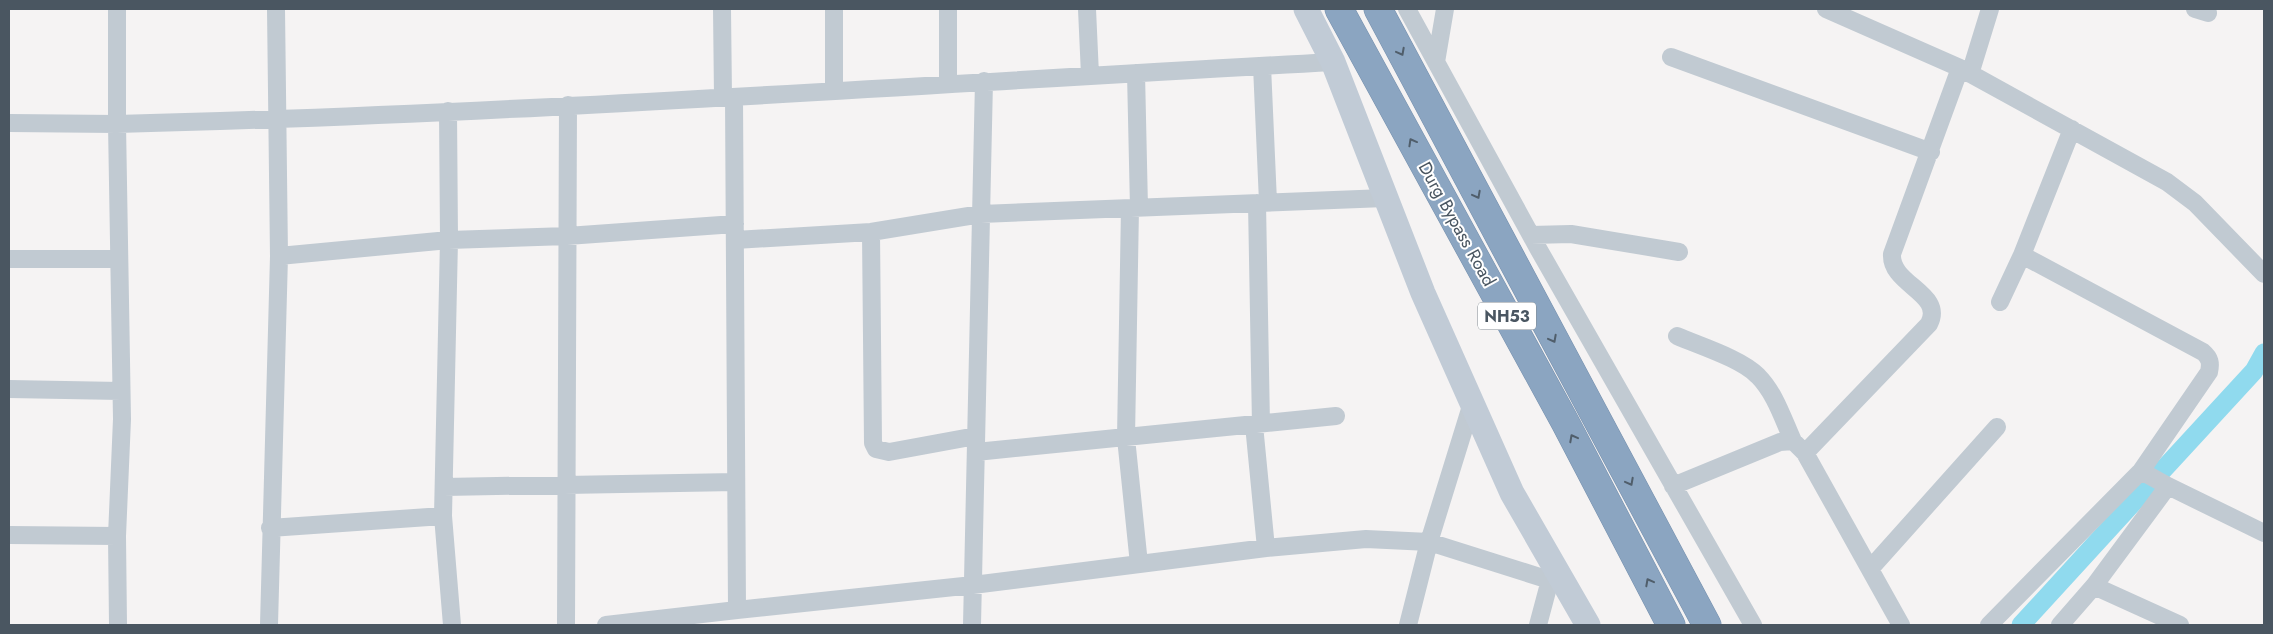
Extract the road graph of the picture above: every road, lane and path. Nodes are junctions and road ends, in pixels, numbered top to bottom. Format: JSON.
{"nodes":[{"id":1,"x":117,"y":9,"type":"edge"},
{"id":2,"x":276,"y":9,"type":"edge"},
{"id":3,"x":722,"y":9,"type":"edge"},
{"id":4,"x":834,"y":9,"type":"edge"},
{"id":5,"x":948,"y":9,"type":"edge"},
{"id":6,"x":1087,"y":9,"type":"edge"},
{"id":7,"x":1306,"y":9,"type":"edge"},
{"id":8,"x":1339,"y":9,"type":"edge"},
{"id":9,"x":1378,"y":9,"type":"edge"},
{"id":10,"x":1407,"y":9,"type":"edge"},
{"id":11,"x":1445,"y":9,"type":"edge"},
{"id":12,"x":1826,"y":9,"type":"edge"},
{"id":13,"x":1990,"y":9,"type":"edge"},
{"id":14,"x":1671,"y":57,"type":"dead end"},
{"id":15,"x":1333,"y":62,"type":"junction"},
{"id":16,"x":1436,"y":62,"type":"junction"},
{"id":17,"x":1262,"y":66,"type":"junction"},
{"id":18,"x":1965,"y":71,"type":"junction"},
{"id":19,"x":1136,"y":73,"type":"junction"},
{"id":20,"x":1090,"y":75,"type":"junction"},
{"id":21,"x":984,"y":81,"type":"junction"},
{"id":22,"x":948,"y":83,"type":"junction"},
{"id":23,"x":834,"y":90,"type":"junction"},
{"id":24,"x":728,"y":97,"type":"junction"},
{"id":25,"x":568,"y":105,"type":"junction"},
{"id":26,"x":448,"y":111,"type":"junction"},
{"id":27,"x":276,"y":120,"type":"junction"},
{"id":28,"x":9,"y":123,"type":"edge"},
{"id":29,"x":117,"y":124,"type":"junction"},
{"id":30,"x":2072,"y":129,"type":"junction"},
{"id":31,"x":1931,"y":152,"type":"junction"},
{"id":32,"x":1386,"y":198,"type":"junction"},
{"id":33,"x":1263,"y":202,"type":"junction"},
{"id":34,"x":1134,"y":208,"type":"junction"},
{"id":35,"x":981,"y":214,"type":"junction"},
{"id":36,"x":735,"y":232,"type":"junction"},
{"id":37,"x":871,"y":232,"type":"junction"},
{"id":38,"x":1531,"y":235,"type":"junction"},
{"id":39,"x":567,"y":236,"type":"junction"},
{"id":40,"x":449,"y":240,"type":"junction"},
{"id":41,"x":1678,"y":252,"type":"dead end"},
{"id":42,"x":2022,"y":255,"type":"junction"},
{"id":43,"x":279,"y":256,"type":"junction"},
{"id":44,"x":9,"y":259,"type":"edge"},
{"id":45,"x":119,"y":259,"type":"junction"},
{"id":46,"x":2264,"y":274,"type":"edge"},
{"id":47,"x":2000,"y":302,"type":"dead end"},
{"id":48,"x":1678,"y":336,"type":"dead end"},
{"id":49,"x":9,"y":389,"type":"edge"},
{"id":50,"x":121,"y":391,"type":"junction"},
{"id":51,"x":1472,"y":402,"type":"junction"},
{"id":52,"x":1336,"y":416,"type":"dead end"},
{"id":53,"x":1258,"y":425,"type":"junction"},
{"id":54,"x":1997,"y":427,"type":"dead end"},
{"id":55,"x":1126,"y":438,"type":"junction"},
{"id":56,"x":976,"y":444,"type":"junction"},
{"id":57,"x":1799,"y":447,"type":"junction"},
{"id":58,"x":2141,"y":471,"type":"junction"},
{"id":59,"x":736,"y":482,"type":"junction"},
{"id":60,"x":565,"y":484,"type":"junction"},
{"id":61,"x":1673,"y":486,"type":"junction"},
{"id":62,"x":2168,"y":486,"type":"junction"},
{"id":63,"x":444,"y":487,"type":"junction"},
{"id":64,"x":442,"y":516,"type":"junction"},
{"id":65,"x":270,"y":528,"type":"junction"},
{"id":66,"x":2264,"y":533,"type":"edge"},
{"id":67,"x":9,"y":535,"type":"edge"},
{"id":68,"x":117,"y":536,"type":"junction"},
{"id":69,"x":1429,"y":542,"type":"junction"},
{"id":70,"x":1266,"y":548,"type":"junction"},
{"id":71,"x":1139,"y":564,"type":"junction"},
{"id":72,"x":1870,"y":569,"type":"junction"},
{"id":73,"x":1557,"y":583,"type":"junction"},
{"id":74,"x":973,"y":585,"type":"junction"},
{"id":75,"x":2094,"y":586,"type":"junction"},
{"id":76,"x":737,"y":610,"type":"junction"},
{"id":77,"x":118,"y":625,"type":"edge"},
{"id":78,"x":269,"y":625,"type":"edge"},
{"id":79,"x":452,"y":625,"type":"edge"},
{"id":80,"x":566,"y":625,"type":"edge"},
{"id":81,"x":606,"y":625,"type":"edge"},
{"id":82,"x":972,"y":625,"type":"edge"},
{"id":83,"x":1408,"y":625,"type":"edge"},
{"id":84,"x":1538,"y":625,"type":"edge"},
{"id":85,"x":1588,"y":625,"type":"edge"},
{"id":86,"x":1671,"y":625,"type":"edge"},
{"id":87,"x":1708,"y":625,"type":"edge"},
{"id":88,"x":1753,"y":625,"type":"edge"},
{"id":89,"x":1901,"y":625,"type":"edge"},
{"id":90,"x":1989,"y":625,"type":"edge"},
{"id":91,"x":2060,"y":625,"type":"edge"},
{"id":92,"x":2180,"y":625,"type":"edge"}],
"edges":[{"from":1,"to":29,"type":"street"},
{"from":2,"to":27,"type":"street"},
{"from":3,"to":24,"type":"street"},
{"from":4,"to":23,"type":"street"},
{"from":5,"to":22,"type":"street"},
{"from":6,"to":20,"type":"street"},
{"from":7,"to":15,"type":"street"},
{"from":86,"to":8,"type":"highway","name":"Durg Bypass Road","number":"NH53","one_way":true},
{"from":9,"to":87,"type":"highway","name":"Durg Bypass Road","number":"NH53","one_way":true},
{"from":10,"to":16,"type":"street"},
{"from":11,"to":16,"type":"street"},
{"from":12,"to":18,"type":"street"},
{"from":13,"to":18,"type":"street"},
{"from":14,"to":31,"type":"street"},
{"from":15,"to":17,"type":"street"},
{"from":15,"to":32,"type":"street"},
{"from":16,"to":38,"type":"street"},
{"from":17,"to":19,"type":"street"},
{"from":17,"to":33,"type":"street"},
{"from":18,"to":30,"type":"street"},
{"from":18,"to":31,"type":"street"},
{"from":19,"to":20,"type":"street"},
{"from":19,"to":34,"type":"street"},
{"from":20,"to":21,"type":"street"},
{"from":21,"to":22,"type":"street"},
{"from":21,"to":35,"type":"street"},
{"from":22,"to":23,"type":"street"},
{"from":23,"to":24,"type":"street"},
{"from":24,"to":25,"type":"street"},
{"from":24,"to":36,"type":"street"},
{"from":25,"to":26,"type":"street"},
{"from":25,"to":39,"type":"street"},
{"from":26,"to":27,"type":"street"},
{"from":26,"to":40,"type":"street"},
{"from":27,"to":29,"type":"street"},
{"from":27,"to":43,"type":"street"},
{"from":28,"to":29,"type":"street"},
{"from":29,"to":45,"type":"street"},
{"from":30,"to":42,"type":"street"},
{"from":30,"to":46,"type":"street"},
{"from":31,"to":57,"type":"street"},
{"from":32,"to":33,"type":"street"},
{"from":32,"to":51,"type":"street"},
{"from":33,"to":34,"type":"street"},
{"from":33,"to":53,"type":"street"},
{"from":34,"to":35,"type":"street"},
{"from":34,"to":55,"type":"street"},
{"from":35,"to":37,"type":"street"},
{"from":35,"to":56,"type":"street"},
{"from":36,"to":37,"type":"street"},
{"from":36,"to":39,"type":"street"},
{"from":36,"to":59,"type":"street"},
{"from":37,"to":56,"type":"street"},
{"from":38,"to":41,"type":"street"},
{"from":38,"to":61,"type":"street"},
{"from":39,"to":40,"type":"street"},
{"from":39,"to":60,"type":"street"},
{"from":40,"to":43,"type":"street"},
{"from":40,"to":63,"type":"street"},
{"from":42,"to":47,"type":"street"},
{"from":42,"to":58,"type":"street"},
{"from":43,"to":65,"type":"street"},
{"from":44,"to":45,"type":"street"},
{"from":45,"to":50,"type":"street"},
{"from":48,"to":57,"type":"street"},
{"from":49,"to":50,"type":"street"},
{"from":50,"to":68,"type":"street"},
{"from":51,"to":69,"type":"street"},
{"from":51,"to":73,"type":"street"},
{"from":52,"to":53,"type":"street"},
{"from":53,"to":55,"type":"street"},
{"from":53,"to":70,"type":"street"},
{"from":54,"to":72,"type":"street"},
{"from":55,"to":56,"type":"street"},
{"from":55,"to":71,"type":"street"},
{"from":56,"to":74,"type":"street"},
{"from":57,"to":61,"type":"street"},
{"from":57,"to":72,"type":"street"},
{"from":58,"to":62,"type":"street"},
{"from":58,"to":90,"type":"street"},
{"from":59,"to":60,"type":"street"},
{"from":59,"to":76,"type":"street"},
{"from":60,"to":63,"type":"street"},
{"from":60,"to":80,"type":"street"},
{"from":61,"to":88,"type":"street"},
{"from":62,"to":66,"type":"street"},
{"from":62,"to":75,"type":"street"},
{"from":63,"to":64,"type":"street"},
{"from":64,"to":65,"type":"street"},
{"from":64,"to":79,"type":"street"},
{"from":65,"to":78,"type":"street"},
{"from":67,"to":68,"type":"street"},
{"from":68,"to":77,"type":"street"},
{"from":69,"to":70,"type":"street"},
{"from":69,"to":73,"type":"street"},
{"from":69,"to":83,"type":"street"},
{"from":70,"to":71,"type":"street"},
{"from":71,"to":74,"type":"street"},
{"from":72,"to":89,"type":"street"},
{"from":73,"to":84,"type":"street"},
{"from":73,"to":85,"type":"street"},
{"from":74,"to":76,"type":"street"},
{"from":74,"to":82,"type":"street"},
{"from":75,"to":91,"type":"street"},
{"from":75,"to":92,"type":"street"},
{"from":76,"to":81,"type":"street"}]}
